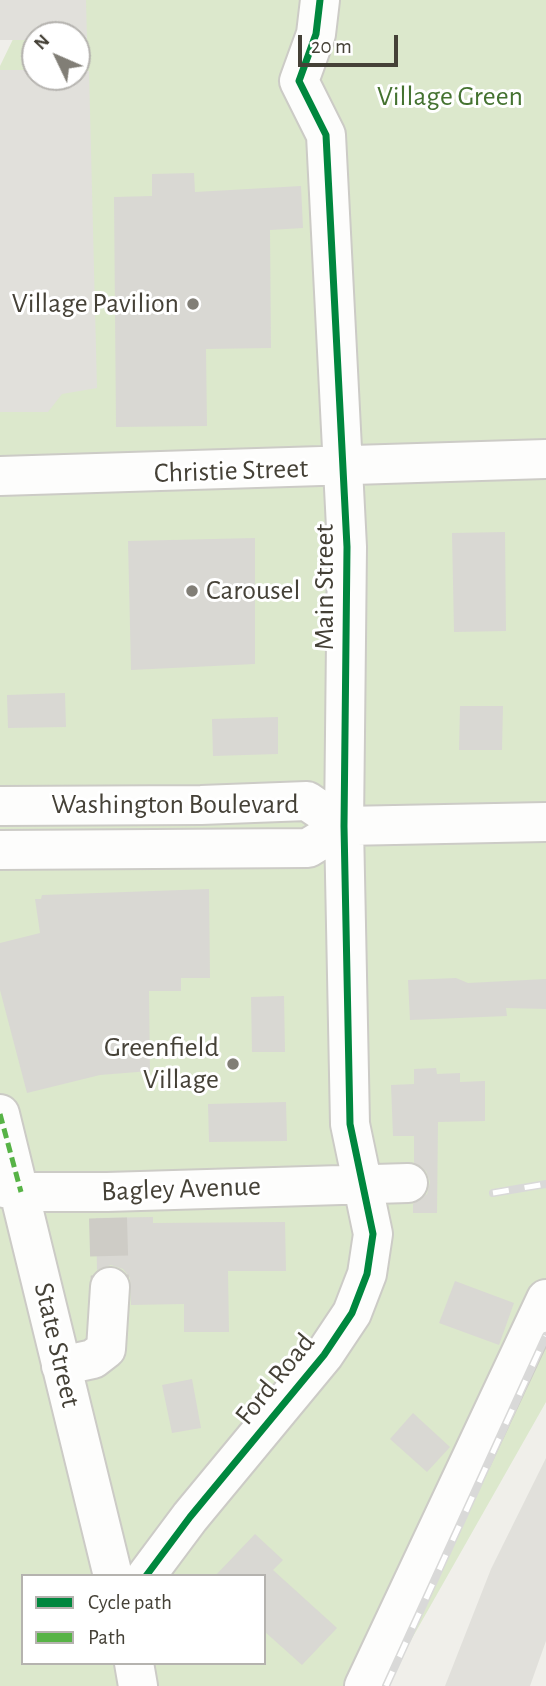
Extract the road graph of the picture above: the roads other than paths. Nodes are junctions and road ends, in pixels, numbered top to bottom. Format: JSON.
{"nodes":[{"id":1,"x":320,"y":0,"type":"edge"},
{"id":2,"x":546,"y":459,"type":"edge"},
{"id":3,"x":344,"y":467,"type":"junction"},
{"id":4,"x":0,"y":477,"type":"edge"},
{"id":5,"x":0,"y":806,"type":"edge"},
{"id":6,"x":546,"y":822,"type":"edge"},
{"id":7,"x":344,"y":826,"type":"junction"},
{"id":8,"x":0,"y":849,"type":"edge"},
{"id":9,"x":0,"y":1114,"type":"edge"},
{"id":10,"x":363,"y":1183,"type":"junction"},
{"id":11,"x":408,"y":1183,"type":"dead end"},
{"id":12,"x":10,"y":1190,"type":"edge"},
{"id":13,"x":110,"y":1287,"type":"tunnel mouth"},
{"id":14,"x":546,"y":1299,"type":"edge"},
{"id":15,"x":61,"y":1366,"type":"junction"},
{"id":16,"x":113,"y":1574,"type":"edge"},
{"id":17,"x":147,"y":1574,"type":"edge"},
{"id":18,"x":134,"y":1665,"type":"edge"},
{"id":19,"x":138,"y":1686,"type":"edge"},
{"id":20,"x":364,"y":1686,"type":"edge"}],
"edges":[{"from":1,"to":3,"type":"street","name":"Main Street"},
{"from":2,"to":3,"type":"street","name":"Christie Street"},
{"from":3,"to":4,"type":"street","name":"Christie Street"},
{"from":3,"to":7,"type":"street","name":"Main Street"},
{"from":5,"to":7,"type":"street","name":"Washington Boulevard"},
{"from":6,"to":7,"type":"street"},
{"from":7,"to":8,"type":"street","name":"Washington Boulevard"},
{"from":7,"to":10,"type":"street","name":"Main Street"},
{"from":9,"to":12,"type":"street","name":"State Street"},
{"from":10,"to":11,"type":"street","name":"Bagley Avenue"},
{"from":10,"to":12,"type":"street","name":"Bagley Avenue"},
{"from":10,"to":17,"type":"street","name":"Ford Road"},
{"from":12,"to":15,"type":"street","name":"State Street"},
{"from":13,"to":15,"type":"street"},
{"from":14,"to":20,"type":"street"},
{"from":15,"to":16,"type":"street","name":"State Street"},
{"from":18,"to":19,"type":"street"}]}
